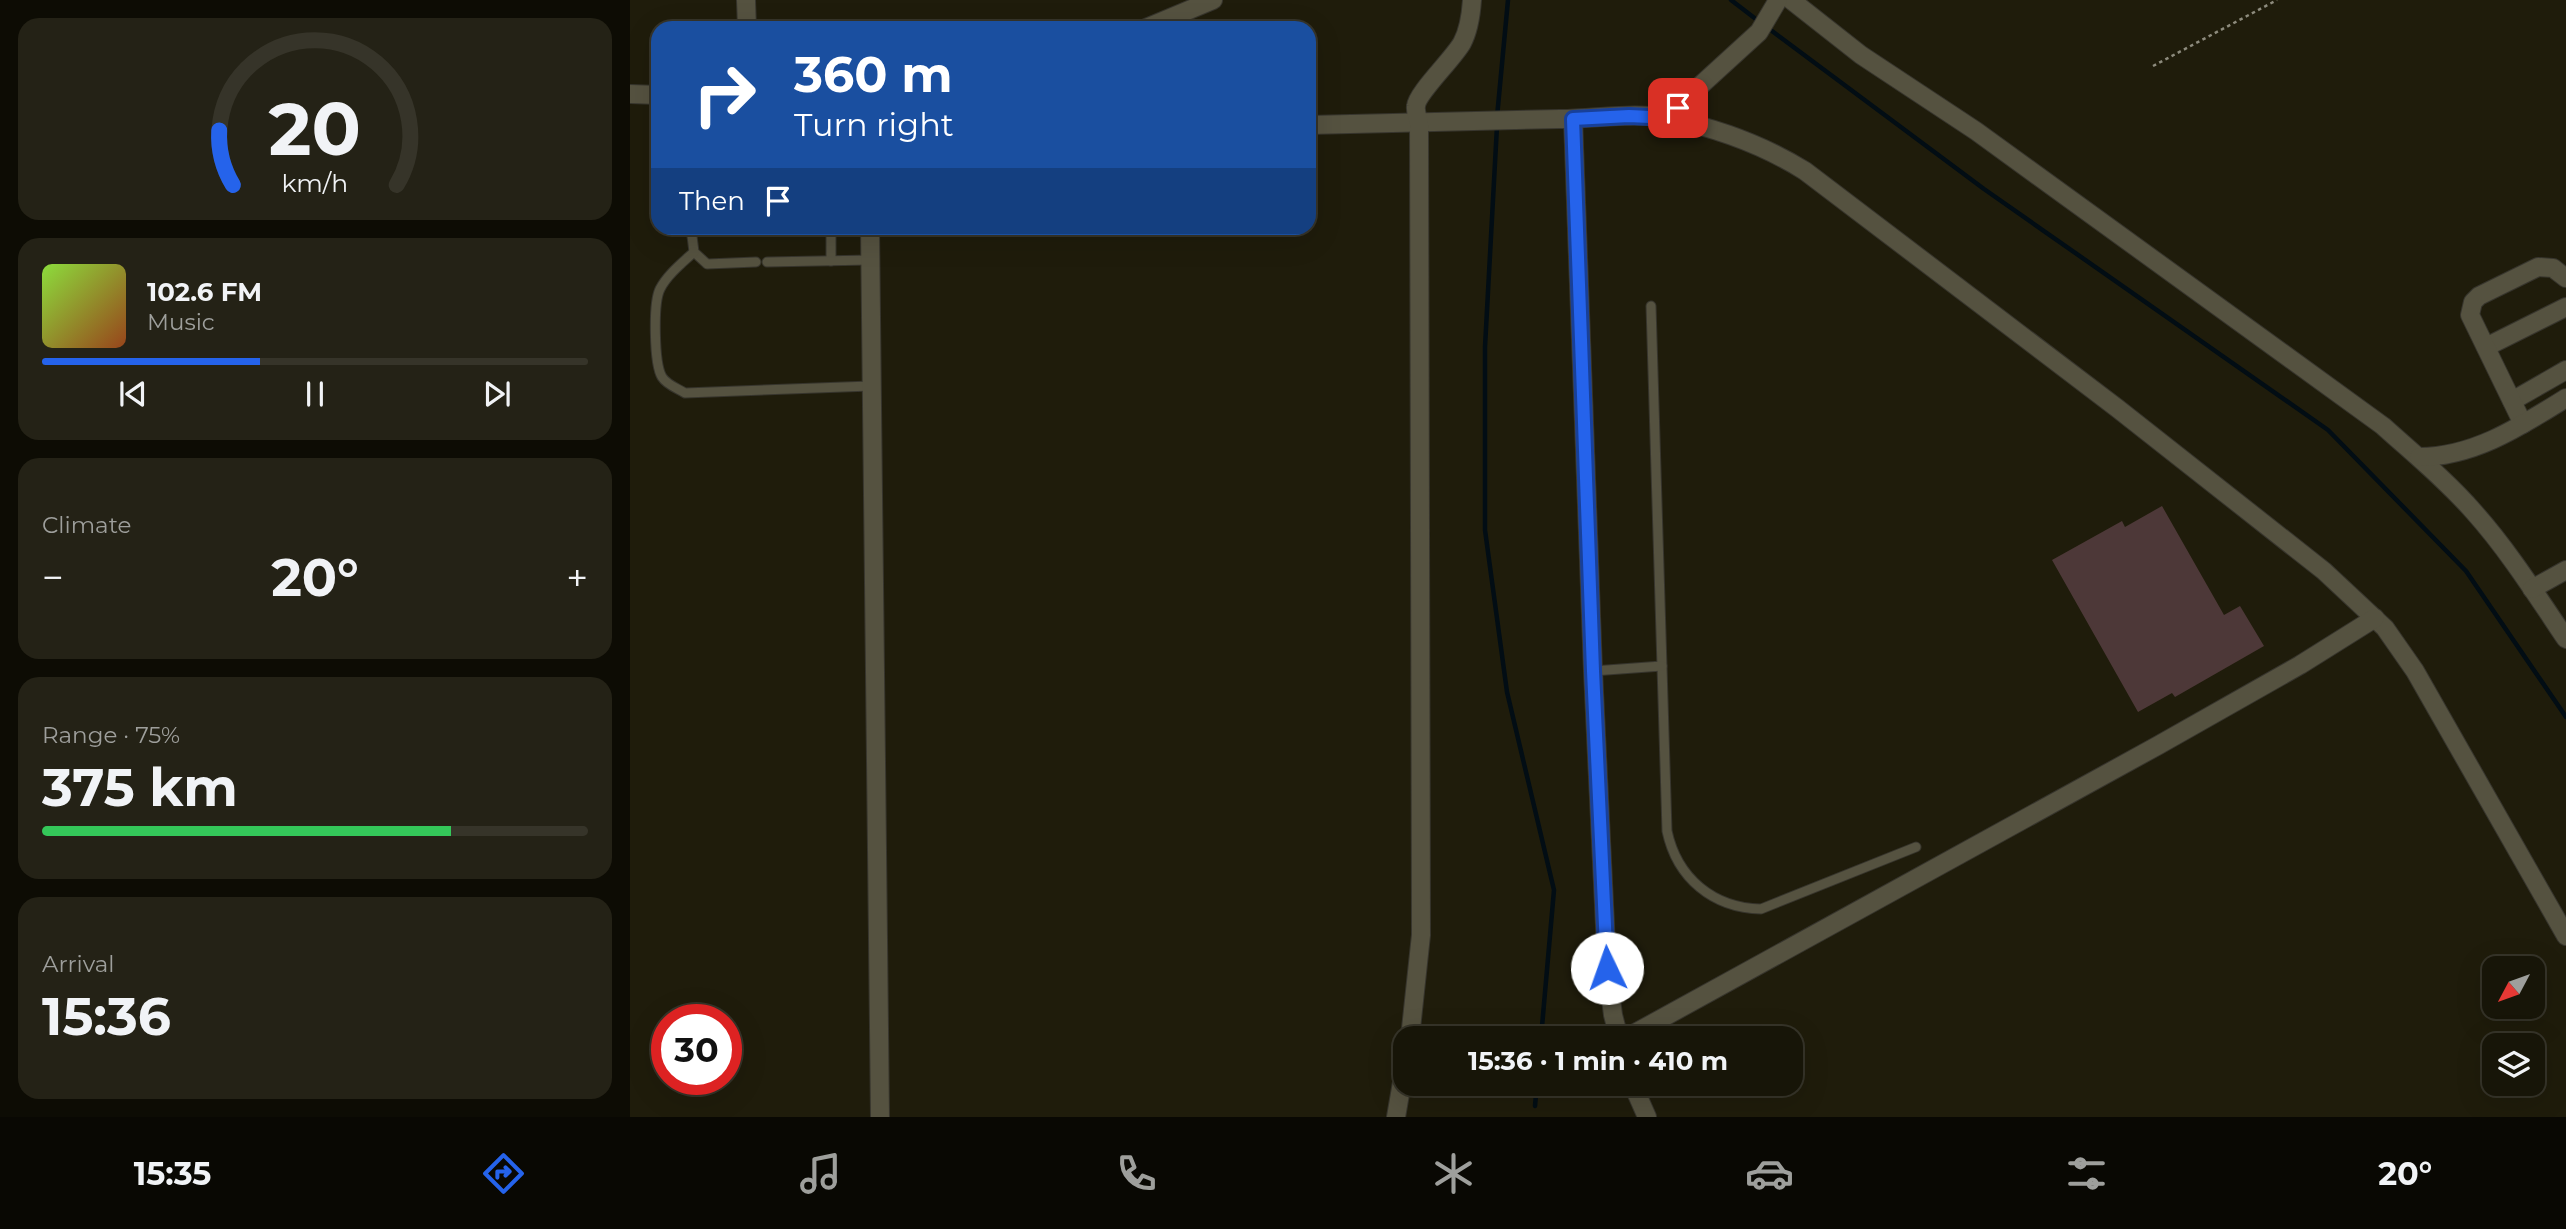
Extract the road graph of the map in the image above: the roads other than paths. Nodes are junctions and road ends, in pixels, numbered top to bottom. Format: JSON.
{"nodes":[{"id":1,"x":746,"y":0,"type":"edge"},
{"id":2,"x":1213,"y":0,"type":"edge"},
{"id":3,"x":1472,"y":0,"type":"edge"},
{"id":4,"x":1778,"y":0,"type":"edge"},
{"id":5,"x":1791,"y":0,"type":"edge"},
{"id":6,"x":747,"y":21,"type":"edge"},
{"id":7,"x":1163,"y":21,"type":"edge"},
{"id":8,"x":630,"y":94,"type":"edge"},
{"id":9,"x":651,"y":95,"type":"edge"},
{"id":10,"x":1671,"y":118,"type":"junction"},
{"id":11,"x":1573,"y":119,"type":"junction"},
{"id":12,"x":1419,"y":123,"type":"junction"},
{"id":13,"x":1316,"y":125,"type":"edge"},
{"id":14,"x":692,"y":235,"type":"edge"},
{"id":15,"x":831,"y":235,"type":"edge"},
{"id":16,"x":870,"y":235,"type":"edge"},
{"id":17,"x":694,"y":253,"type":"junction"},
{"id":18,"x":870,"y":260,"type":"junction"},
{"id":19,"x":831,"y":261,"type":"junction"},
{"id":20,"x":755,"y":262,"type":"dead end"},
{"id":21,"x":767,"y":262,"type":"dead end"},
{"id":22,"x":2566,"y":278,"type":"edge"},
{"id":23,"x":1651,"y":306,"type":"dead end"},
{"id":24,"x":2566,"y":307,"type":"edge"},
{"id":25,"x":2486,"y":347,"type":"junction"},
{"id":26,"x":2566,"y":370,"type":"edge"},
{"id":27,"x":871,"y":386,"type":"junction"},
{"id":28,"x":2566,"y":398,"type":"edge"},
{"id":29,"x":2512,"y":401,"type":"junction"},
{"id":30,"x":2523,"y":424,"type":"junction"},
{"id":31,"x":2420,"y":457,"type":"junction"},
{"id":32,"x":2566,"y":570,"type":"edge"},
{"id":33,"x":2532,"y":589,"type":"junction"},
{"id":34,"x":2375,"y":618,"type":"junction"},
{"id":35,"x":2566,"y":639,"type":"edge"},
{"id":36,"x":1662,"y":666,"type":"junction"},
{"id":37,"x":1593,"y":671,"type":"junction"},
{"id":38,"x":1916,"y":847,"type":"dead end"},
{"id":39,"x":2566,"y":936,"type":"edge"},
{"id":40,"x":1411,"y":1026,"type":"edge"},
{"id":41,"x":1616,"y":1026,"type":"edge"},
{"id":42,"x":1648,"y":1026,"type":"edge"},
{"id":43,"x":1400,"y":1096,"type":"edge"},
{"id":44,"x":1638,"y":1096,"type":"edge"},
{"id":45,"x":880,"y":1117,"type":"edge"},
{"id":46,"x":1396,"y":1117,"type":"edge"},
{"id":47,"x":1647,"y":1117,"type":"edge"}],
"edges":[{"from":1,"to":6,"type":"street"},
{"from":2,"to":7,"type":"street"},
{"from":3,"to":12,"type":"street"},
{"from":4,"to":10,"type":"street"},
{"from":5,"to":31,"type":"street"},
{"from":8,"to":9,"type":"street"},
{"from":10,"to":11,"type":"street"},
{"from":10,"to":34,"type":"street"},
{"from":11,"to":12,"type":"street"},
{"from":11,"to":37,"type":"street"},
{"from":12,"to":13,"type":"street"},
{"from":12,"to":40,"type":"street"},
{"from":14,"to":17,"type":"lane"},
{"from":15,"to":19,"type":"lane"},
{"from":16,"to":18,"type":"street"},
{"from":17,"to":20,"type":"lane"},
{"from":17,"to":27,"type":"lane"},
{"from":18,"to":19,"type":"lane"},
{"from":18,"to":27,"type":"street"},
{"from":19,"to":21,"type":"lane"},
{"from":22,"to":25,"type":"street"},
{"from":23,"to":36,"type":"lane"},
{"from":24,"to":25,"type":"street"},
{"from":25,"to":29,"type":"street"},
{"from":26,"to":29,"type":"street"},
{"from":27,"to":45,"type":"street"},
{"from":28,"to":30,"type":"street"},
{"from":29,"to":30,"type":"street"},
{"from":30,"to":31,"type":"street"},
{"from":31,"to":33,"type":"street"},
{"from":32,"to":33,"type":"street"},
{"from":33,"to":35,"type":"street"},
{"from":34,"to":39,"type":"street"},
{"from":34,"to":42,"type":"street"},
{"from":36,"to":37,"type":"lane"},
{"from":36,"to":38,"type":"lane"},
{"from":37,"to":41,"type":"street"},
{"from":43,"to":46,"type":"street"},
{"from":44,"to":47,"type":"street"}]}
